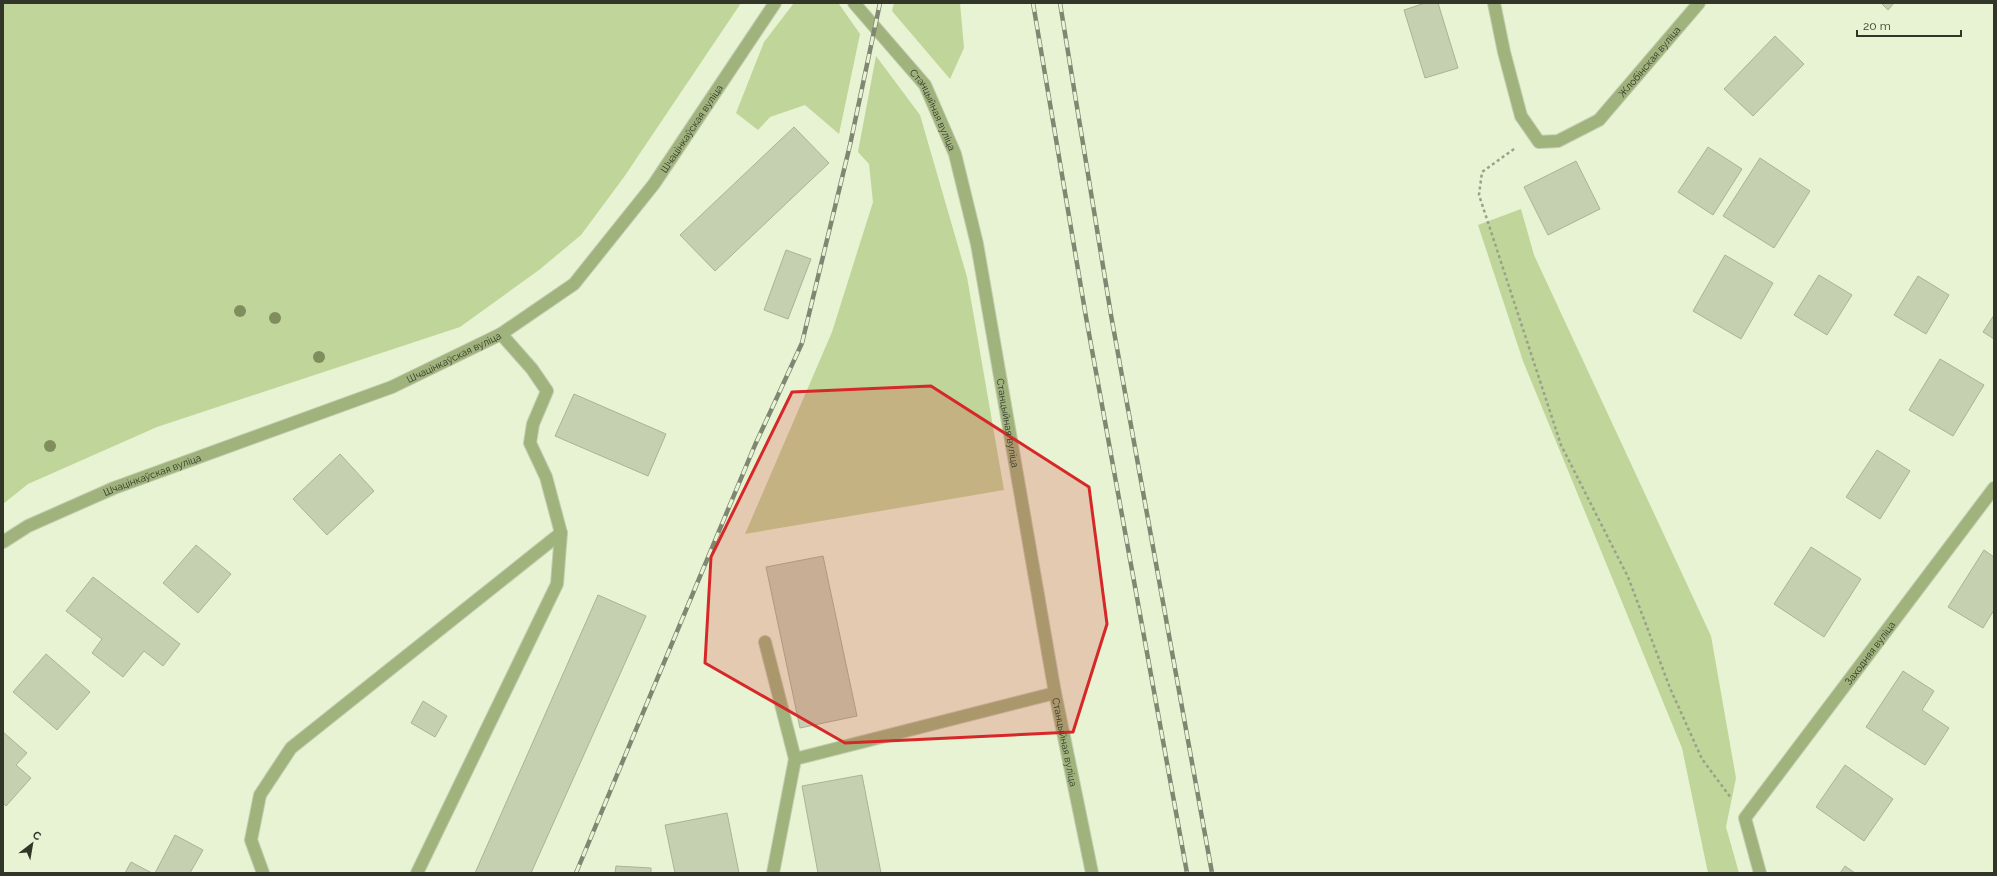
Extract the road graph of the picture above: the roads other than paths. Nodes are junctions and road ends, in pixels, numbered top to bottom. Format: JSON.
{"nodes":[{"id":1,"x":775,"y":3,"type":"edge"},
{"id":2,"x":854,"y":3,"type":"edge"},
{"id":3,"x":1494,"y":3,"type":"edge"},
{"id":4,"x":1699,"y":3,"type":"edge"},
{"id":5,"x":501,"y":334,"type":"junction"},
{"id":6,"x":1994,"y":488,"type":"edge"},
{"id":7,"x":561,"y":533,"type":"junction"},
{"id":8,"x":3,"y":542,"type":"edge"},
{"id":9,"x":765,"y":642,"type":"dead end"},
{"id":10,"x":1056,"y":693,"type":"junction"},
{"id":11,"x":795,"y":759,"type":"junction"},
{"id":12,"x":263,"y":873,"type":"edge"},
{"id":13,"x":417,"y":873,"type":"edge"},
{"id":14,"x":773,"y":873,"type":"edge"},
{"id":15,"x":1092,"y":873,"type":"edge"},
{"id":16,"x":1760,"y":873,"type":"edge"}],
"edges":[{"from":1,"to":5,"type":"street","name":"Шчацінкаўская вуліца"},
{"from":2,"to":10,"type":"street","name":"Станцыйная вуліца"},
{"from":3,"to":4,"type":"street","name":"Жлобінская вуліца"},
{"from":5,"to":7,"type":"street"},
{"from":5,"to":8,"type":"street","name":"Шчацінкаўская вуліца"},
{"from":6,"to":16,"type":"street","name":"Заходняя вуліца"},
{"from":7,"to":12,"type":"street"},
{"from":7,"to":13,"type":"street"},
{"from":9,"to":11,"type":"street"},
{"from":10,"to":11,"type":"street"},
{"from":10,"to":15,"type":"street","name":"Станцыйная вуліца"},
{"from":11,"to":14,"type":"street"}]}
